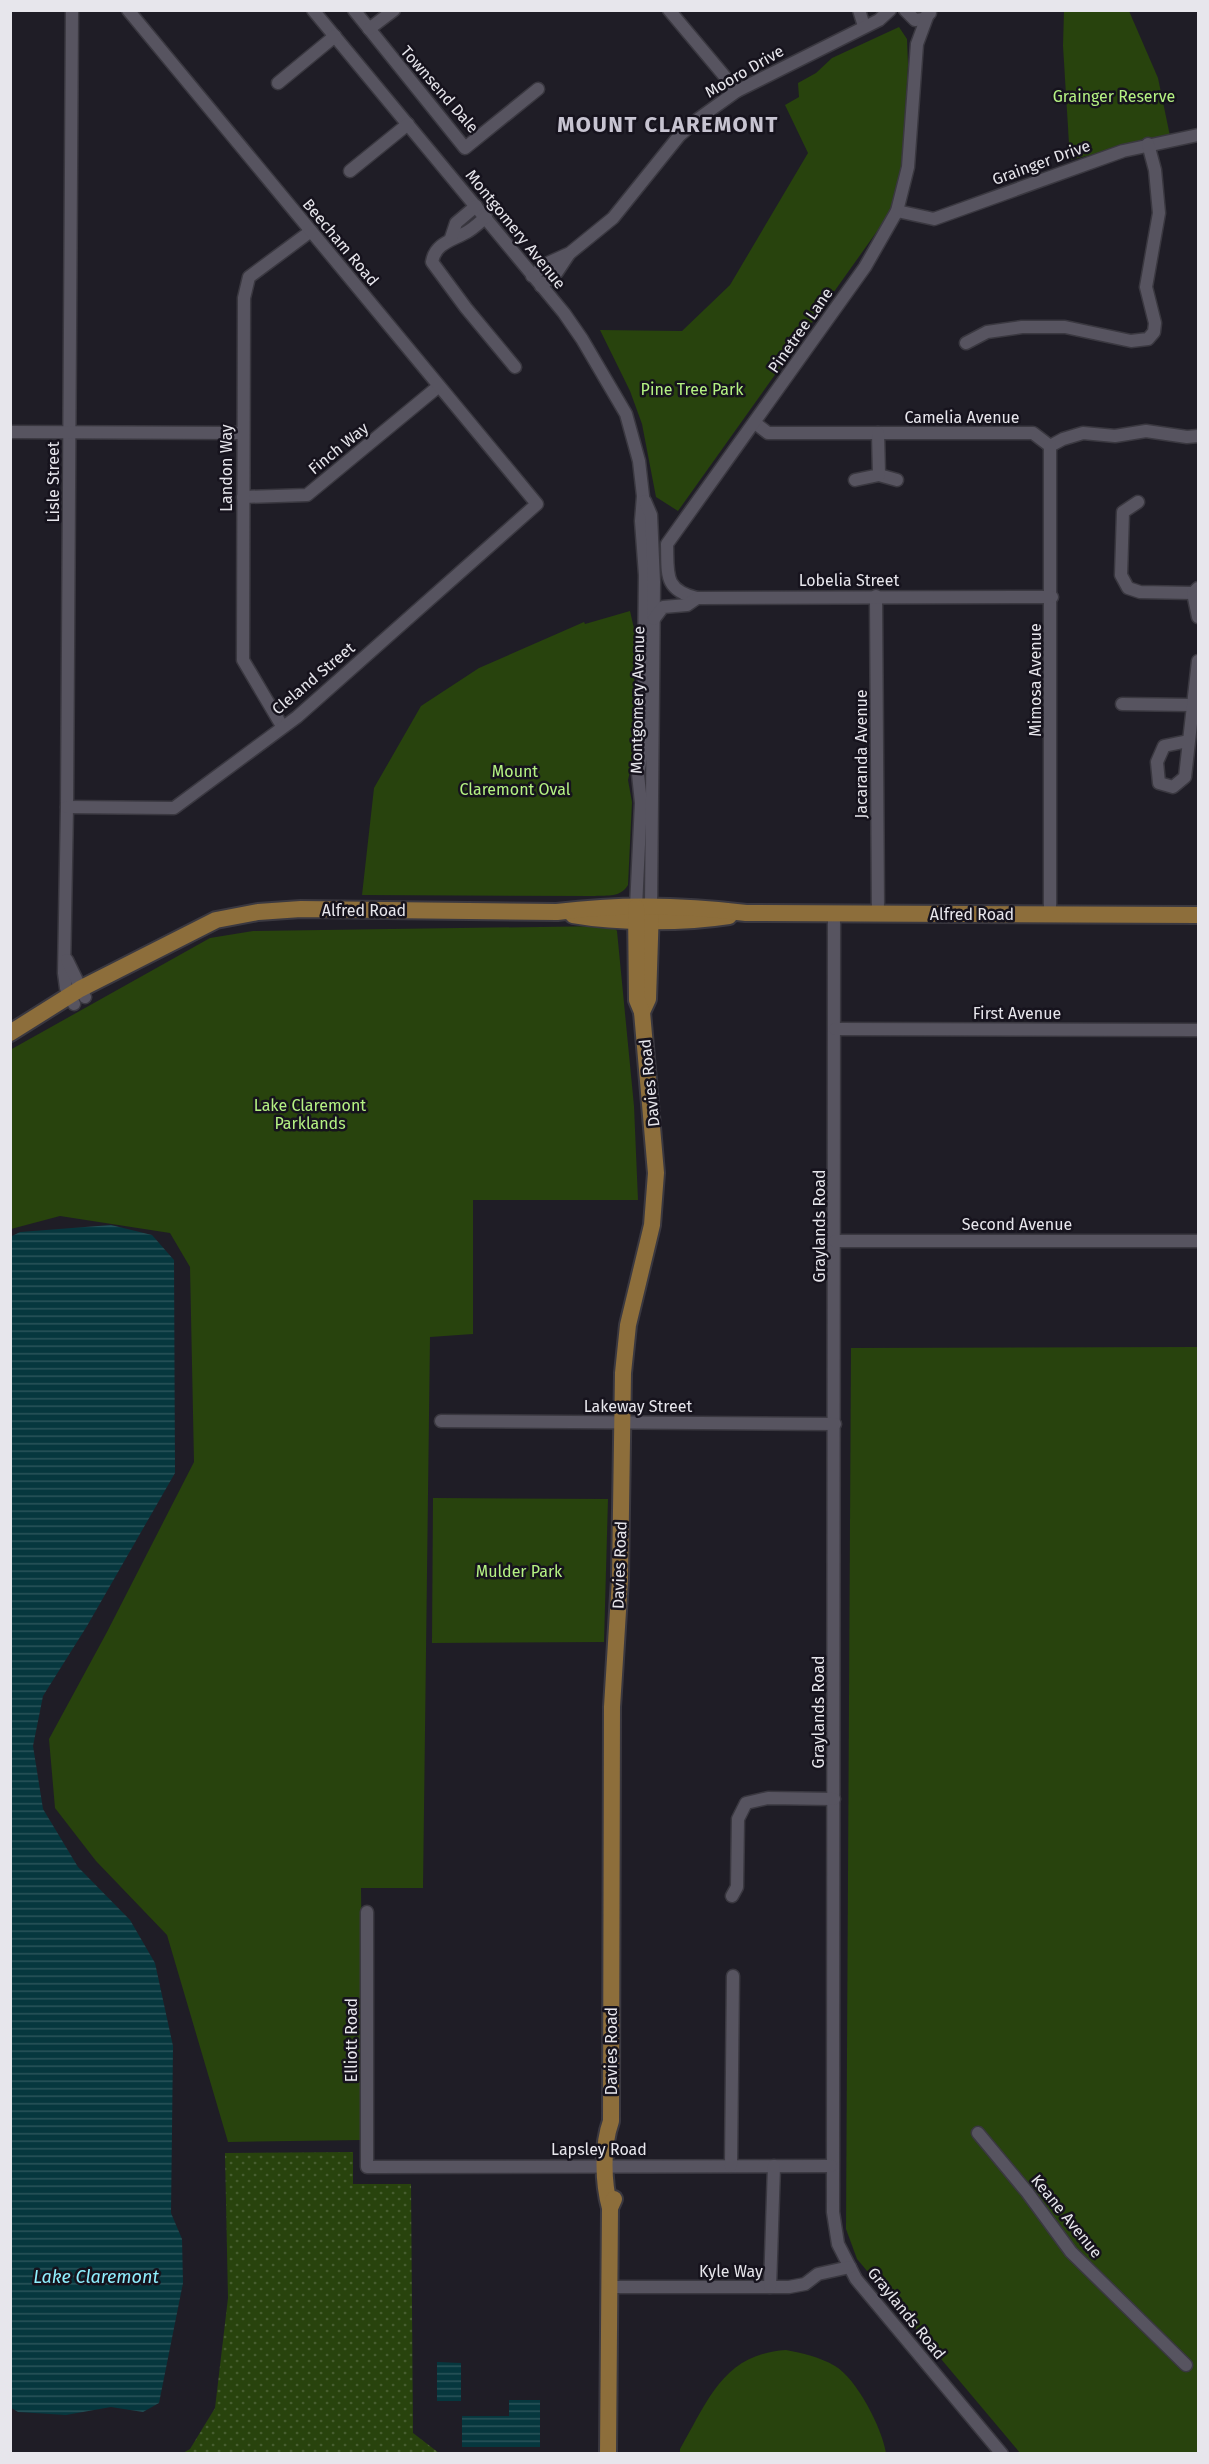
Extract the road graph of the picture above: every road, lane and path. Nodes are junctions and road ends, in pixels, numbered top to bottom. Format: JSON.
{"nodes":[{"id":1,"x":72,"y":10,"type":"edge"},
{"id":2,"x":128,"y":10,"type":"edge"},
{"id":3,"x":313,"y":10,"type":"edge"},
{"id":4,"x":354,"y":10,"type":"edge"},
{"id":5,"x":394,"y":10,"type":"edge"},
{"id":6,"x":669,"y":10,"type":"edge"},
{"id":7,"x":859,"y":10,"type":"edge"},
{"id":8,"x":890,"y":10,"type":"edge"},
{"id":9,"x":930,"y":12,"type":"edge"},
{"id":10,"x":908,"y":15,"type":"edge"},
{"id":11,"x":879,"y":20,"type":"junction"},
{"id":12,"x":864,"y":26,"type":"junction"},
{"id":13,"x":369,"y":29,"type":"junction"},
{"id":14,"x":335,"y":36,"type":"junction"},
{"id":15,"x":917,"y":44,"type":"junction"},
{"id":16,"x":278,"y":83,"type":"dead end"},
{"id":17,"x":538,"y":89,"type":"dead end"},
{"id":18,"x":737,"y":91,"type":"junction"},
{"id":19,"x":408,"y":124,"type":"junction"},
{"id":20,"x":1198,"y":135,"type":"edge"},
{"id":21,"x":1148,"y":144,"type":"junction"},
{"id":22,"x":351,"y":171,"type":"dead end"},
{"id":23,"x":476,"y":206,"type":"junction"},
{"id":24,"x":897,"y":211,"type":"junction"},
{"id":25,"x":486,"y":217,"type":"junction"},
{"id":26,"x":311,"y":231,"type":"junction"},
{"id":27,"x":451,"y":238,"type":"junction"},
{"id":28,"x":570,"y":253,"type":"junction"},
{"id":29,"x":532,"y":276,"type":"junction"},
{"id":30,"x":541,"y":286,"type":"junction"},
{"id":31,"x":966,"y":343,"type":"dead end"},
{"id":32,"x":515,"y":367,"type":"dead end"},
{"id":33,"x":439,"y":386,"type":"junction"},
{"id":34,"x":755,"y":423,"type":"junction"},
{"id":35,"x":10,"y":432,"type":"edge"},
{"id":36,"x":70,"y":432,"type":"junction"},
{"id":37,"x":243,"y":433,"type":"junction"},
{"id":38,"x":878,"y":433,"type":"junction"},
{"id":39,"x":1198,"y":436,"type":"edge"},
{"id":40,"x":1050,"y":446,"type":"junction"},
{"id":41,"x":879,"y":475,"type":"junction"},
{"id":42,"x":855,"y":480,"type":"dead end"},
{"id":43,"x":897,"y":480,"type":"dead end"},
{"id":44,"x":528,"y":494,"type":"joint"},
{"id":45,"x":243,"y":497,"type":"junction"},
{"id":46,"x":1138,"y":502,"type":"dead end"},
{"id":47,"x":1196,"y":590,"type":"edge"},
{"id":48,"x":876,"y":596,"type":"junction"},
{"id":49,"x":1052,"y":597,"type":"junction"},
{"id":50,"x":697,"y":598,"type":"junction"},
{"id":51,"x":1198,"y":617,"type":"edge"},
{"id":52,"x":651,"y":626,"type":"junction"},
{"id":53,"x":1198,"y":661,"type":"edge"},
{"id":54,"x":1122,"y":704,"type":"dead end"},
{"id":55,"x":1191,"y":705,"type":"junction"},
{"id":56,"x":282,"y":726,"type":"junction"},
{"id":57,"x":1188,"y":741,"type":"dead end"},
{"id":58,"x":67,"y":807,"type":"junction"},
{"id":59,"x":644,"y":913,"type":"junction"},
{"id":60,"x":834,"y":913,"type":"junction"},
{"id":61,"x":878,"y":913,"type":"junction"},
{"id":62,"x":1050,"y":914,"type":"junction"},
{"id":63,"x":1198,"y":915,"type":"edge"},
{"id":64,"x":77,"y":997,"type":"junction"},
{"id":65,"x":835,"y":1029,"type":"junction"},
{"id":66,"x":1198,"y":1030,"type":"edge"},
{"id":67,"x":10,"y":1033,"type":"edge"},
{"id":68,"x":10,"y":1042,"type":"edge"},
{"id":69,"x":835,"y":1241,"type":"junction"},
{"id":70,"x":1198,"y":1241,"type":"edge"},
{"id":71,"x":441,"y":1421,"type":"dead end"},
{"id":72,"x":622,"y":1422,"type":"junction"},
{"id":73,"x":835,"y":1424,"type":"junction"},
{"id":74,"x":834,"y":1799,"type":"junction"},
{"id":75,"x":732,"y":1896,"type":"dead end"},
{"id":76,"x":367,"y":1912,"type":"dead end"},
{"id":77,"x":733,"y":1976,"type":"dead end"},
{"id":78,"x":978,"y":2133,"type":"dead end"},
{"id":79,"x":611,"y":2165,"type":"junction"},
{"id":80,"x":731,"y":2166,"type":"junction"},
{"id":81,"x":774,"y":2166,"type":"junction"},
{"id":82,"x":831,"y":2166,"type":"junction"},
{"id":83,"x":367,"y":2167,"type":"joint"},
{"id":84,"x":850,"y":2267,"type":"junction"},
{"id":85,"x":608,"y":2287,"type":"junction"},
{"id":86,"x":770,"y":2287,"type":"junction"},
{"id":87,"x":1186,"y":2366,"type":"dead end"},
{"id":88,"x":608,"y":2454,"type":"edge"},
{"id":89,"x":1002,"y":2454,"type":"edge"}],
"edges":[{"from":1,"to":36,"type":"street","name":"Lisle Street"},
{"from":2,"to":26,"type":"street","name":"Beecham Road"},
{"from":3,"to":14,"type":"street","name":"Montgomery Avenue"},
{"from":4,"to":13,"type":"street","name":"Townsend Dale"},
{"from":5,"to":13,"type":"street"},
{"from":6,"to":18,"type":"street"},
{"from":7,"to":12,"type":"street"},
{"from":8,"to":11,"type":"street","name":"Mooro Drive"},
{"from":9,"to":10,"type":"street","name":"Mooro Drive"},
{"from":9,"to":15,"type":"street","name":"Pinetree Lane"},
{"from":10,"to":11,"type":"street","name":"Mooro Drive"},
{"from":10,"to":15,"type":"street","name":"Pinetree Lane"},
{"from":11,"to":12,"type":"street","name":"Mooro Drive"},
{"from":12,"to":18,"type":"street","name":"Mooro Drive"},
{"from":13,"to":17,"type":"street","name":"Townsend Dale"},
{"from":14,"to":16,"type":"street"},
{"from":14,"to":19,"type":"street","name":"Montgomery Avenue"},
{"from":15,"to":24,"type":"street","name":"Pinetree Lane"},
{"from":18,"to":28,"type":"street","name":"Mooro Drive"},
{"from":19,"to":22,"type":"street"},
{"from":19,"to":23,"type":"street","name":"Montgomery Avenue"},
{"from":20,"to":21,"type":"street","name":"Grainger Drive"},
{"from":21,"to":24,"type":"street","name":"Grainger Drive"},
{"from":21,"to":31,"type":"street"},
{"from":23,"to":25,"type":"street","name":"Montgomery Avenue"},
{"from":23,"to":27,"type":"street"},
{"from":24,"to":34,"type":"street","name":"Pinetree Lane"},
{"from":25,"to":27,"type":"street"},
{"from":25,"to":29,"type":"street","name":"Montgomery Avenue"},
{"from":26,"to":33,"type":"street","name":"Beecham Road"},
{"from":26,"to":37,"type":"street","name":"Landon Way"},
{"from":27,"to":32,"type":"street"},
{"from":28,"to":29,"type":"street","name":"Mooro Drive"},
{"from":28,"to":30,"type":"street","name":"Mooro Drive"},
{"from":29,"to":30,"type":"street","name":"Montgomery Avenue"},
{"from":30,"to":52,"type":"street","name":"Montgomery Avenue"},
{"from":33,"to":44,"type":"street","name":"Beecham Road"},
{"from":33,"to":45,"type":"street","name":"Finch Way"},
{"from":34,"to":38,"type":"street","name":"Camelia Avenue"},
{"from":34,"to":50,"type":"street","name":"Pinetree Lane"},
{"from":35,"to":36,"type":"street"},
{"from":36,"to":37,"type":"street"},
{"from":36,"to":58,"type":"street","name":"Lisle Street"},
{"from":37,"to":45,"type":"street","name":"Landon Way"},
{"from":38,"to":40,"type":"street","name":"Camelia Avenue"},
{"from":38,"to":41,"type":"street"},
{"from":39,"to":40,"type":"street"},
{"from":40,"to":49,"type":"street","name":"Mimosa Avenue"},
{"from":41,"to":42,"type":"street"},
{"from":41,"to":43,"type":"street"},
{"from":44,"to":56,"type":"street","name":"Cleland Street"},
{"from":45,"to":56,"type":"street","name":"Landon Way"},
{"from":46,"to":47,"type":"street"},
{"from":47,"to":51,"type":"street"},
{"from":48,"to":49,"type":"street","name":"Lobelia Street"},
{"from":48,"to":50,"type":"street","name":"Lobelia Street"},
{"from":48,"to":61,"type":"street","name":"Jacaranda Avenue"},
{"from":49,"to":62,"type":"street","name":"Mimosa Avenue"},
{"from":50,"to":52,"type":"street","name":"Lobelia Street"},
{"from":52,"to":59,"type":"street","name":"Montgomery Avenue"},
{"from":53,"to":55,"type":"street"},
{"from":54,"to":55,"type":"street"},
{"from":55,"to":57,"type":"street"},
{"from":56,"to":58,"type":"street","name":"Cleland Street"},
{"from":58,"to":64,"type":"street","name":"Lisle Street"},
{"from":59,"to":60,"type":"main road","name":"Alfred Road"},
{"from":59,"to":64,"type":"main road","name":"Alfred Road"},
{"from":59,"to":72,"type":"main road","name":"Davies Road"},
{"from":60,"to":61,"type":"main road","name":"Alfred Road"},
{"from":60,"to":65,"type":"street","name":"Graylands Road"},
{"from":61,"to":62,"type":"main road","name":"Alfred Road"},
{"from":62,"to":63,"type":"main road","name":"Alfred Road"},
{"from":64,"to":67,"type":"main road","name":"Alfred Road"},
{"from":64,"to":68,"type":"main road","name":"Alfred Road"},
{"from":65,"to":66,"type":"street","name":"First Avenue"},
{"from":65,"to":69,"type":"street","name":"Graylands Road"},
{"from":69,"to":70,"type":"street","name":"Second Avenue"},
{"from":69,"to":73,"type":"street","name":"Graylands Road"},
{"from":71,"to":72,"type":"street","name":"Lakeway Street"},
{"from":72,"to":73,"type":"street","name":"Lakeway Street"},
{"from":72,"to":79,"type":"main road","name":"Davies Road"},
{"from":73,"to":74,"type":"street","name":"Graylands Road"},
{"from":74,"to":75,"type":"street"},
{"from":74,"to":82,"type":"street","name":"Graylands Road"},
{"from":76,"to":83,"type":"street","name":"Elliott Road"},
{"from":77,"to":80,"type":"street"},
{"from":78,"to":87,"type":"street","name":"Keane Avenue"},
{"from":79,"to":80,"type":"street","name":"Lapsley Road"},
{"from":79,"to":83,"type":"street","name":"Lapsley Road"},
{"from":79,"to":85,"type":"main road","name":"Davies Road"},
{"from":80,"to":81,"type":"street","name":"Lapsley Road"},
{"from":81,"to":82,"type":"street","name":"Lapsley Road"},
{"from":81,"to":86,"type":"street"},
{"from":82,"to":84,"type":"street","name":"Graylands Road"},
{"from":84,"to":86,"type":"street","name":"Kyle Way"},
{"from":84,"to":89,"type":"street","name":"Graylands Road"},
{"from":85,"to":86,"type":"street","name":"Kyle Way"},
{"from":85,"to":88,"type":"main road","name":"Davies Road"}]}
